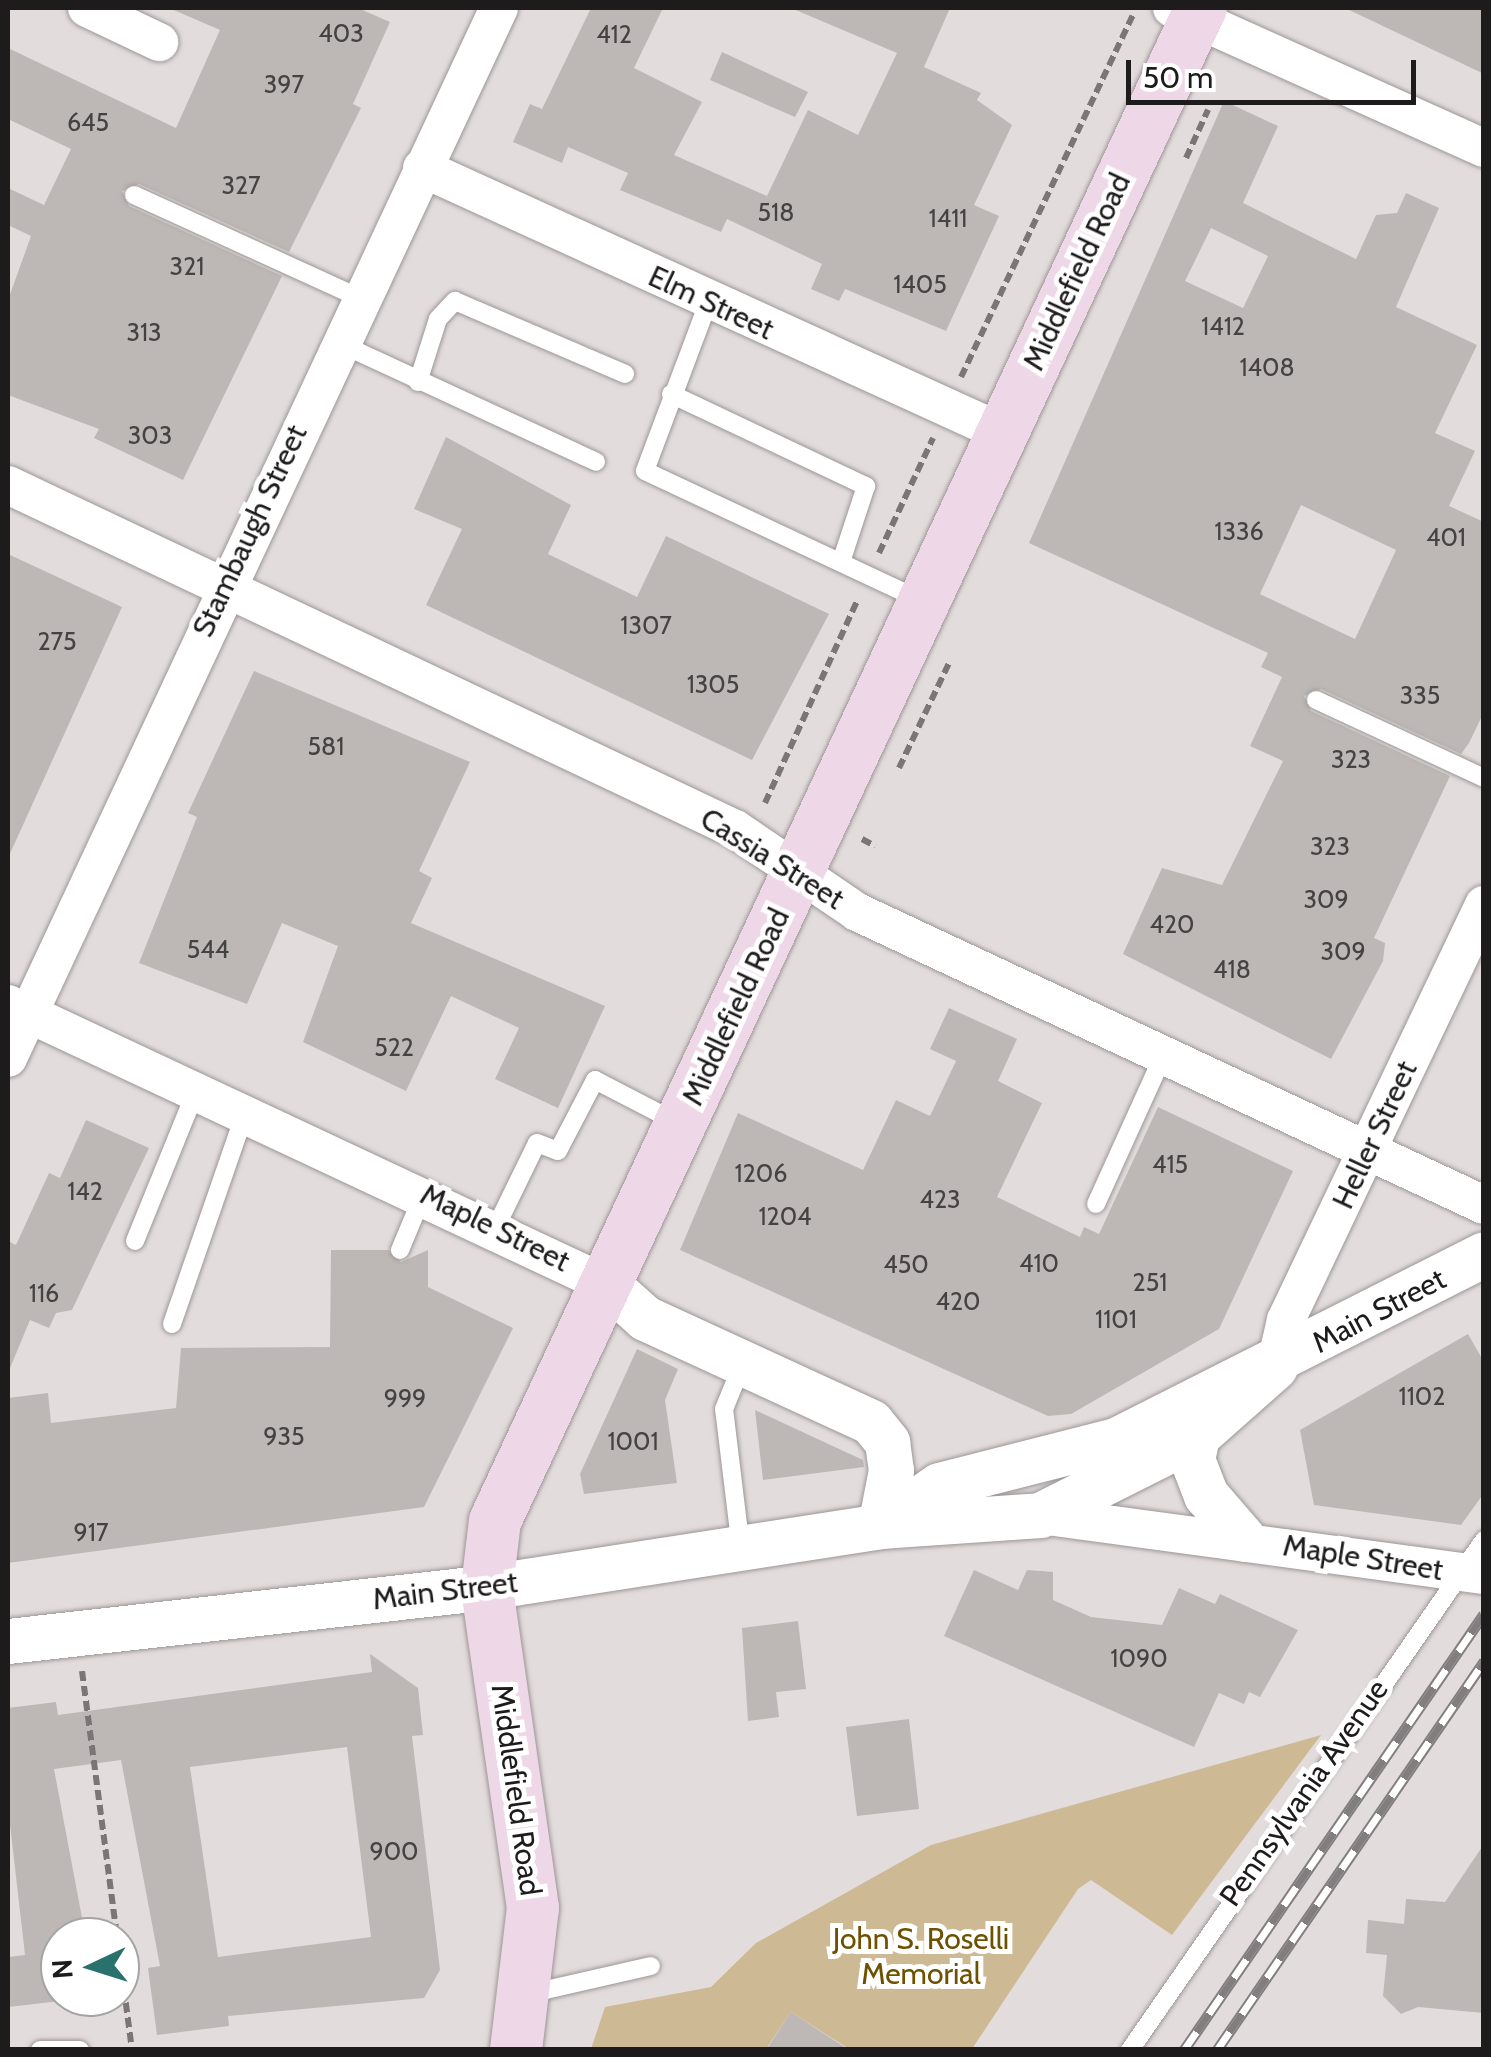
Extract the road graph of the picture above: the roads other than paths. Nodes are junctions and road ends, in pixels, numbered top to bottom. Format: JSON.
{"nodes":[{"id":1,"x":86,"y":8,"type":"edge"},
{"id":2,"x":499,"y":8,"type":"edge"},
{"id":3,"x":1189,"y":11,"type":"edge"},
{"id":4,"x":159,"y":42,"type":"dead end"},
{"id":5,"x":1484,"y":148,"type":"edge"},
{"id":6,"x":422,"y":168,"type":"junction"},
{"id":7,"x":134,"y":195,"type":"dead end"},
{"id":8,"x":360,"y":298,"type":"junction"},
{"id":9,"x":708,"y":303,"type":"junction"},
{"id":10,"x":339,"y":342,"type":"junction"},
{"id":11,"x":625,"y":374,"type":"dead end"},
{"id":12,"x":418,"y":382,"type":"junction"},
{"id":13,"x":671,"y":394,"type":"junction"},
{"id":14,"x":1002,"y":432,"type":"junction"},
{"id":15,"x":596,"y":462,"type":"dead end"},
{"id":16,"x":8,"y":485,"type":"edge"},
{"id":17,"x":841,"y":562,"type":"junction"},
{"id":18,"x":222,"y":587,"type":"junction"},
{"id":19,"x":923,"y":601,"type":"junction"},
{"id":20,"x":1316,"y":700,"type":"dead end"},
{"id":21,"x":1484,"y":778,"type":"edge"},
{"id":22,"x":799,"y":871,"type":"junction"},
{"id":23,"x":1484,"y":904,"type":"edge"},
{"id":24,"x":18,"y":1008,"type":"edge"},
{"id":25,"x":1164,"y":1054,"type":"junction"},
{"id":26,"x":8,"y":1058,"type":"edge"},
{"id":27,"x":196,"y":1090,"type":"junction"},
{"id":28,"x":245,"y":1112,"type":"junction"},
{"id":29,"x":680,"y":1125,"type":"junction"},
{"id":30,"x":1368,"y":1151,"type":"junction"},
{"id":31,"x":424,"y":1194,"type":"junction"},
{"id":32,"x":1096,"y":1204,"type":"dead end"},
{"id":33,"x":1484,"y":1205,"type":"edge"},
{"id":34,"x":496,"y":1227,"type":"junction"},
{"id":35,"x":135,"y":1240,"type":"dead end"},
{"id":36,"x":400,"y":1250,"type":"dead end"},
{"id":37,"x":1484,"y":1254,"type":"edge"},
{"id":38,"x":608,"y":1285,"type":"junction"},
{"id":39,"x":172,"y":1324,"type":"dead end"},
{"id":40,"x":742,"y":1364,"type":"junction"},
{"id":41,"x":1275,"y":1367,"type":"junction"},
{"id":42,"x":1197,"y":1436,"type":"junction"},
{"id":43,"x":1040,"y":1515,"type":"junction"},
{"id":44,"x":880,"y":1526,"type":"junction"},
{"id":45,"x":1244,"y":1539,"type":"junction"},
{"id":46,"x":1484,"y":1540,"type":"edge"},
{"id":47,"x":741,"y":1550,"type":"junction"},
{"id":48,"x":1473,"y":1574,"type":"edge"},
{"id":49,"x":487,"y":1586,"type":"junction"},
{"id":50,"x":8,"y":1641,"type":"edge"},
{"id":51,"x":652,"y":1966,"type":"dead end"},
{"id":52,"x":528,"y":1994,"type":"junction"},
{"id":53,"x":40,"y":2050,"type":"edge"},
{"id":54,"x":80,"y":2050,"type":"edge"},
{"id":55,"x":516,"y":2050,"type":"edge"},
{"id":56,"x":1130,"y":2050,"type":"edge"}],
"edges":[{"from":1,"to":4,"type":"street"},
{"from":2,"to":6,"type":"street","name":"Stambaugh Street"},
{"from":3,"to":5,"type":"street"},
{"from":3,"to":14,"type":"main road","name":"Middlefield Road"},
{"from":6,"to":8,"type":"street","name":"Stambaugh Street"},
{"from":6,"to":9,"type":"street","name":"Elm Street"},
{"from":7,"to":8,"type":"lane"},
{"from":8,"to":10,"type":"street","name":"Stambaugh Street"},
{"from":9,"to":13,"type":"lane"},
{"from":9,"to":14,"type":"street","name":"Elm Street"},
{"from":10,"to":12,"type":"lane"},
{"from":10,"to":18,"type":"street","name":"Stambaugh Street"},
{"from":11,"to":12,"type":"lane"},
{"from":12,"to":15,"type":"lane"},
{"from":13,"to":17,"type":"lane"},
{"from":13,"to":17,"type":"lane"},
{"from":14,"to":19,"type":"main road","name":"Middlefield Road"},
{"from":16,"to":18,"type":"street","name":"Cassia Street"},
{"from":17,"to":19,"type":"lane"},
{"from":18,"to":22,"type":"street","name":"Cassia Street"},
{"from":18,"to":24,"type":"street","name":"Stambaugh Street"},
{"from":19,"to":22,"type":"main road","name":"Middlefield Road"},
{"from":20,"to":21,"type":"lane"},
{"from":22,"to":25,"type":"street","name":"Cassia Street"},
{"from":22,"to":29,"type":"main road","name":"Middlefield Road"},
{"from":23,"to":30,"type":"street","name":"Heller Street"},
{"from":24,"to":26,"type":"street","name":"Stambaugh Street"},
{"from":24,"to":27,"type":"street","name":"Maple Street"},
{"from":25,"to":30,"type":"street","name":"Cassia Street"},
{"from":25,"to":32,"type":"lane"},
{"from":27,"to":28,"type":"street","name":"Maple Street"},
{"from":27,"to":35,"type":"lane"},
{"from":28,"to":31,"type":"street","name":"Maple Street"},
{"from":28,"to":39,"type":"lane"},
{"from":29,"to":34,"type":"lane"},
{"from":29,"to":38,"type":"main road","name":"Middlefield Road"},
{"from":30,"to":33,"type":"street","name":"Cassia Street"},
{"from":30,"to":41,"type":"street","name":"Heller Street"},
{"from":31,"to":34,"type":"street","name":"Maple Street"},
{"from":31,"to":36,"type":"lane"},
{"from":34,"to":38,"type":"street","name":"Maple Street"},
{"from":37,"to":41,"type":"street","name":"Main Street"},
{"from":38,"to":40,"type":"street","name":"Maple Street"},
{"from":38,"to":49,"type":"main road","name":"Middlefield Road"},
{"from":40,"to":44,"type":"street","name":"Maple Street"},
{"from":40,"to":47,"type":"lane"},
{"from":41,"to":42,"type":"street","name":"Main Street"},
{"from":41,"to":44,"type":"street","name":"Main Street"},
{"from":42,"to":43,"type":"street","name":"Main Street"},
{"from":42,"to":45,"type":"street","name":"Maple Street"},
{"from":43,"to":44,"type":"street","name":"Main Street"},
{"from":43,"to":45,"type":"street","name":"Maple Street"},
{"from":44,"to":47,"type":"street","name":"Main Street"},
{"from":45,"to":48,"type":"street","name":"Maple Street"},
{"from":46,"to":48,"type":"lane","name":"Pennsylvania Avenue"},
{"from":47,"to":49,"type":"street","name":"Main Street"},
{"from":48,"to":56,"type":"lane","name":"Pennsylvania Avenue"},
{"from":49,"to":50,"type":"street","name":"Main Street"},
{"from":49,"to":52,"type":"main road","name":"Middlefield Road"},
{"from":51,"to":52,"type":"lane"},
{"from":52,"to":55,"type":"main road","name":"Middlefield Road"},
{"from":53,"to":54,"type":"lane"}]}
